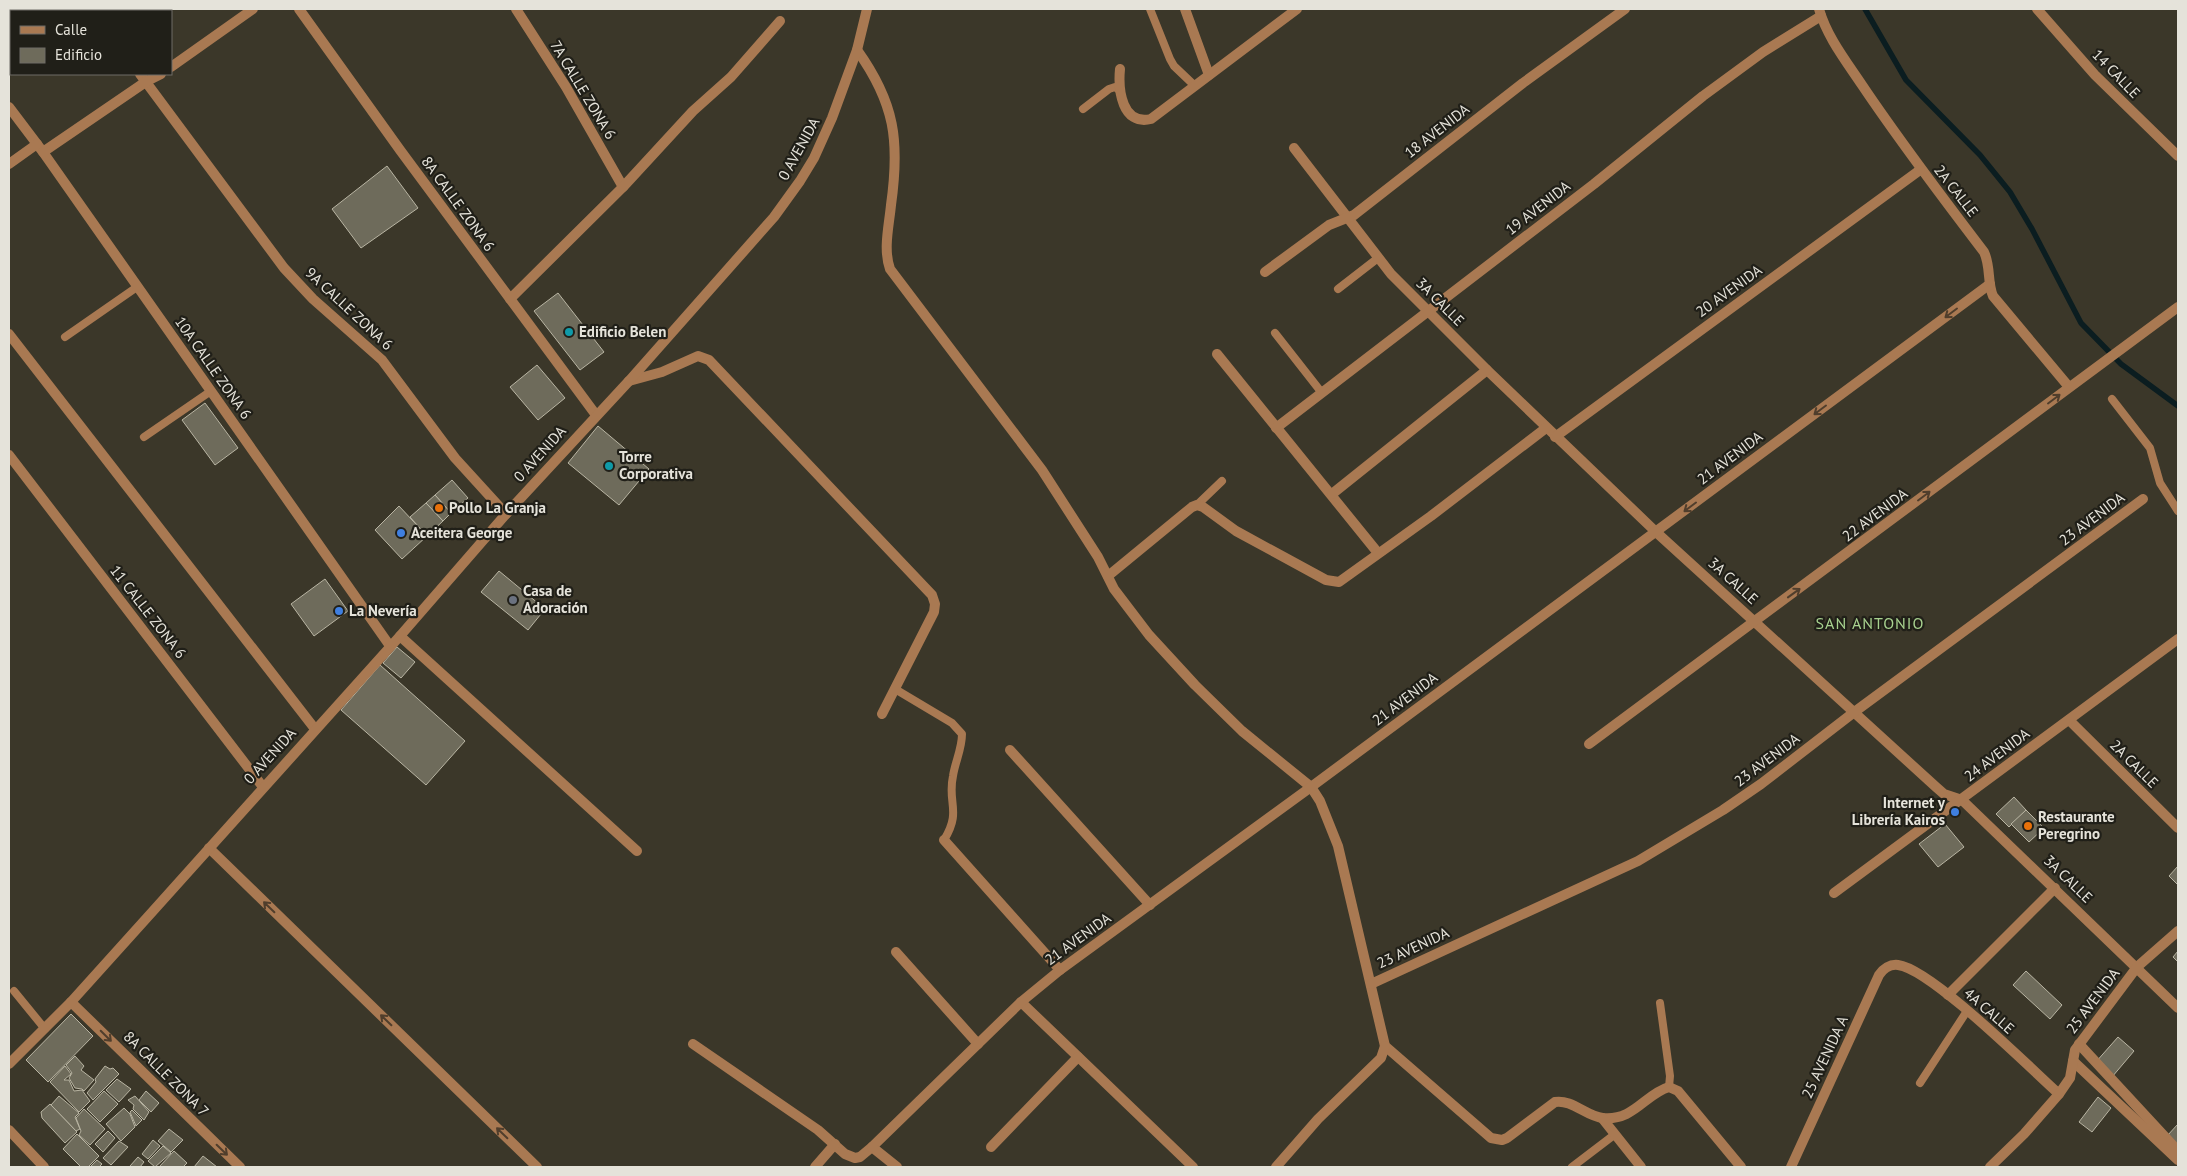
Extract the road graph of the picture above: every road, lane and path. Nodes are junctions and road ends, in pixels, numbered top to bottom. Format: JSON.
{"nodes":[{"id":1,"x":253,"y":9,"type":"edge"},
{"id":2,"x":299,"y":9,"type":"edge"},
{"id":3,"x":516,"y":9,"type":"edge"},
{"id":4,"x":867,"y":9,"type":"edge"},
{"id":5,"x":872,"y":9,"type":"edge"},
{"id":6,"x":1150,"y":9,"type":"edge"},
{"id":7,"x":1185,"y":9,"type":"edge"},
{"id":8,"x":1298,"y":9,"type":"edge"},
{"id":9,"x":1625,"y":9,"type":"edge"},
{"id":10,"x":2037,"y":9,"type":"edge"},
{"id":11,"x":1820,"y":12,"type":"edge"},
{"id":12,"x":780,"y":21,"type":"dead end"},
{"id":13,"x":862,"y":32,"type":"junction"},
{"id":14,"x":857,"y":50,"type":"junction"},
{"id":15,"x":172,"y":66,"type":"edge"},
{"id":16,"x":1120,"y":69,"type":"dead end"},
{"id":17,"x":1209,"y":75,"type":"junction"},
{"id":18,"x":144,"y":77,"type":"edge"},
{"id":19,"x":1195,"y":86,"type":"junction"},
{"id":20,"x":1120,"y":91,"type":"junction"},
{"id":21,"x":9,"y":107,"type":"edge"},
{"id":22,"x":1082,"y":109,"type":"dead end"},
{"id":23,"x":36,"y":144,"type":"junction"},
{"id":24,"x":1294,"y":148,"type":"dead end"},
{"id":25,"x":43,"y":152,"type":"junction"},
{"id":26,"x":2178,"y":156,"type":"edge"},
{"id":27,"x":9,"y":164,"type":"edge"},
{"id":28,"x":1920,"y":170,"type":"junction"},
{"id":29,"x":623,"y":187,"type":"junction"},
{"id":30,"x":1349,"y":216,"type":"junction"},
{"id":31,"x":1378,"y":258,"type":"junction"},
{"id":32,"x":1265,"y":272,"type":"dead end"},
{"id":33,"x":1990,"y":284,"type":"junction"},
{"id":34,"x":138,"y":287,"type":"junction"},
{"id":35,"x":1338,"y":289,"type":"dead end"},
{"id":36,"x":510,"y":299,"type":"junction"},
{"id":37,"x":2178,"y":308,"type":"edge"},
{"id":38,"x":1429,"y":311,"type":"junction"},
{"id":39,"x":1275,"y":333,"type":"dead end"},
{"id":40,"x":9,"y":334,"type":"edge"},
{"id":41,"x":65,"y":337,"type":"dead end"},
{"id":42,"x":1217,"y":354,"type":"dead end"},
{"id":43,"x":1487,"y":370,"type":"junction"},
{"id":44,"x":629,"y":381,"type":"junction"},
{"id":45,"x":2069,"y":387,"type":"junction"},
{"id":46,"x":211,"y":391,"type":"junction"},
{"id":47,"x":1322,"y":393,"type":"junction"},
{"id":48,"x":2112,"y":399,"type":"dead end"},
{"id":49,"x":596,"y":415,"type":"junction"},
{"id":50,"x":1276,"y":428,"type":"junction"},
{"id":51,"x":1546,"y":428,"type":"junction"},
{"id":52,"x":144,"y":437,"type":"dead end"},
{"id":53,"x":1555,"y":437,"type":"junction"},
{"id":54,"x":9,"y":455,"type":"edge"},
{"id":55,"x":1222,"y":481,"type":"dead end"},
{"id":56,"x":1332,"y":494,"type":"junction"},
{"id":57,"x":2143,"y":499,"type":"dead end"},
{"id":58,"x":1197,"y":505,"type":"junction"},
{"id":59,"x":2178,"y":511,"type":"edge"},
{"id":60,"x":506,"y":514,"type":"junction"},
{"id":61,"x":1656,"y":532,"type":"junction"},
{"id":62,"x":1378,"y":553,"type":"junction"},
{"id":63,"x":1108,"y":576,"type":"junction"},
{"id":64,"x":1754,"y":621,"type":"junction"},
{"id":65,"x":400,"y":636,"type":"junction"},
{"id":66,"x":2177,"y":642,"type":"edge"},
{"id":67,"x":390,"y":646,"type":"junction"},
{"id":68,"x":895,"y":689,"type":"junction"},
{"id":69,"x":882,"y":714,"type":"dead end"},
{"id":70,"x":1854,"y":714,"type":"junction"},
{"id":71,"x":2069,"y":720,"type":"junction"},
{"id":72,"x":315,"y":729,"type":"junction"},
{"id":73,"x":1589,"y":744,"type":"dead end"},
{"id":74,"x":1010,"y":750,"type":"dead end"},
{"id":75,"x":262,"y":787,"type":"junction"},
{"id":76,"x":1311,"y":787,"type":"junction"},
{"id":77,"x":1962,"y":800,"type":"junction"},
{"id":78,"x":2178,"y":828,"type":"edge"},
{"id":79,"x":944,"y":840,"type":"joint"},
{"id":80,"x":209,"y":848,"type":"junction"},
{"id":81,"x":637,"y":851,"type":"dead end"},
{"id":82,"x":2055,"y":888,"type":"junction"},
{"id":83,"x":1834,"y":893,"type":"dead end"},
{"id":84,"x":1150,"y":905,"type":"junction"},
{"id":85,"x":2178,"y":931,"type":"edge"},
{"id":86,"x":896,"y":952,"type":"dead end"},
{"id":87,"x":1892,"y":965,"type":"joint"},
{"id":88,"x":2137,"y":967,"type":"junction"},
{"id":89,"x":1060,"y":970,"type":"junction"},
{"id":90,"x":1371,"y":984,"type":"junction"},
{"id":91,"x":14,"y":991,"type":"dead end"},
{"id":92,"x":1948,"y":995,"type":"junction"},
{"id":93,"x":71,"y":1002,"type":"junction"},
{"id":94,"x":1021,"y":1002,"type":"junction"},
{"id":95,"x":1660,"y":1003,"type":"dead end"},
{"id":96,"x":2178,"y":1008,"type":"edge"},
{"id":97,"x":1967,"y":1011,"type":"junction"},
{"id":98,"x":45,"y":1028,"type":"junction"},
{"id":99,"x":693,"y":1044,"type":"dead end"},
{"id":100,"x":978,"y":1044,"type":"junction"},
{"id":101,"x":2079,"y":1044,"type":"junction"},
{"id":102,"x":1385,"y":1046,"type":"junction"},
{"id":103,"x":1078,"y":1057,"type":"junction"},
{"id":104,"x":2073,"y":1061,"type":"junction"},
{"id":105,"x":9,"y":1064,"type":"edge"},
{"id":106,"x":1920,"y":1083,"type":"dead end"},
{"id":107,"x":1669,"y":1087,"type":"junction"},
{"id":108,"x":2058,"y":1094,"type":"junction"},
{"id":109,"x":1602,"y":1118,"type":"junction"},
{"id":110,"x":9,"y":1130,"type":"edge"},
{"id":111,"x":1614,"y":1135,"type":"junction"},
{"id":112,"x":835,"y":1144,"type":"junction"},
{"id":113,"x":872,"y":1147,"type":"junction"},
{"id":114,"x":991,"y":1147,"type":"dead end"},
{"id":115,"x":2178,"y":1151,"type":"edge"},
{"id":116,"x":2178,"y":1160,"type":"edge"},
{"id":117,"x":44,"y":1167,"type":"edge"},
{"id":118,"x":240,"y":1167,"type":"edge"},
{"id":119,"x":537,"y":1167,"type":"edge"},
{"id":120,"x":815,"y":1167,"type":"edge"},
{"id":121,"x":897,"y":1167,"type":"edge"},
{"id":122,"x":1193,"y":1167,"type":"edge"},
{"id":123,"x":1276,"y":1167,"type":"edge"},
{"id":124,"x":1572,"y":1167,"type":"edge"},
{"id":125,"x":1641,"y":1167,"type":"edge"},
{"id":126,"x":1741,"y":1167,"type":"edge"},
{"id":127,"x":1791,"y":1167,"type":"edge"},
{"id":128,"x":1990,"y":1167,"type":"edge"}],
"edges":[{"from":1,"to":15,"type":"street"},
{"from":2,"to":36,"type":"street","name":"8A CALLE ZONA 6"},
{"from":3,"to":29,"type":"street","name":"7A CALLE ZONA 6"},
{"from":4,"to":13,"type":"street","name":"0 AVENIDA"},
{"from":5,"to":13,"type":"street","name":"0 AVENIDA"},
{"from":6,"to":19,"type":"lane"},
{"from":7,"to":17,"type":"street"},
{"from":8,"to":17,"type":"street"},
{"from":9,"to":30,"type":"street","name":"18 AVENIDA"},
{"from":10,"to":26,"type":"street","name":"14 CALLE"},
{"from":11,"to":28,"type":"street","name":"2A CALLE"},
{"from":11,"to":38,"type":"street","name":"19 AVENIDA"},
{"from":12,"to":29,"type":"street"},
{"from":13,"to":14,"type":"street","name":"0 AVENIDA"},
{"from":14,"to":44,"type":"street","name":"0 AVENIDA"},
{"from":14,"to":63,"type":"street"},
{"from":16,"to":20,"type":"street"},
{"from":17,"to":19,"type":"street"},
{"from":18,"to":25,"type":"street"},
{"from":18,"to":60,"type":"street","name":"9A CALLE ZONA 6"},
{"from":19,"to":20,"type":"street"},
{"from":20,"to":22,"type":"lane"},
{"from":21,"to":23,"type":"street","name":"10A CALLE ZONA 6"},
{"from":23,"to":25,"type":"street","name":"10A CALLE ZONA 6"},
{"from":23,"to":27,"type":"street"},
{"from":24,"to":30,"type":"street","name":"3A CALLE"},
{"from":25,"to":34,"type":"street","name":"10A CALLE ZONA 6"},
{"from":28,"to":33,"type":"street","name":"2A CALLE"},
{"from":28,"to":53,"type":"street","name":"20 AVENIDA"},
{"from":29,"to":36,"type":"street"},
{"from":30,"to":31,"type":"street","name":"3A CALLE"},
{"from":30,"to":32,"type":"street","name":"18 AVENIDA"},
{"from":31,"to":35,"type":"lane"},
{"from":31,"to":38,"type":"street","name":"3A CALLE"},
{"from":33,"to":45,"type":"street","name":"2A CALLE"},
{"from":33,"to":61,"type":"street","name":"21 AVENIDA","one_way":true},
{"from":34,"to":41,"type":"lane"},
{"from":34,"to":46,"type":"street","name":"10A CALLE ZONA 6"},
{"from":36,"to":49,"type":"street","name":"8A CALLE ZONA 6"},
{"from":37,"to":45,"type":"street","name":"22 AVENIDA"},
{"from":38,"to":43,"type":"street","name":"3A CALLE"},
{"from":38,"to":47,"type":"street","name":"19 AVENIDA"},
{"from":39,"to":47,"type":"lane"},
{"from":40,"to":72,"type":"street"},
{"from":42,"to":50,"type":"street"},
{"from":43,"to":51,"type":"street","name":"3A CALLE"},
{"from":43,"to":56,"type":"street"},
{"from":44,"to":49,"type":"street","name":"0 AVENIDA"},
{"from":44,"to":68,"type":"street"},
{"from":64,"to":45,"type":"street","name":"22 AVENIDA","one_way":true},
{"from":46,"to":52,"type":"lane"},
{"from":46,"to":67,"type":"street","name":"10A CALLE ZONA 6"},
{"from":47,"to":50,"type":"street","name":"19 AVENIDA"},
{"from":48,"to":59,"type":"lane"},
{"from":49,"to":60,"type":"street","name":"0 AVENIDA"},
{"from":50,"to":56,"type":"street"},
{"from":51,"to":53,"type":"street","name":"3A CALLE"},
{"from":51,"to":62,"type":"street"},
{"from":53,"to":61,"type":"street","name":"3A CALLE"},
{"from":54,"to":75,"type":"street","name":"11 CALLE ZONA 6"},
{"from":55,"to":58,"type":"lane"},
{"from":56,"to":62,"type":"street"},
{"from":57,"to":70,"type":"street","name":"23 AVENIDA"},
{"from":58,"to":62,"type":"street"},
{"from":58,"to":63,"type":"street"},
{"from":60,"to":65,"type":"street","name":"0 AVENIDA"},
{"from":61,"to":64,"type":"street","name":"3A CALLE"},
{"from":61,"to":76,"type":"street","name":"21 AVENIDA"},
{"from":63,"to":76,"type":"street"},
{"from":64,"to":70,"type":"street","name":"3A CALLE"},
{"from":64,"to":73,"type":"street","name":"22 AVENIDA"},
{"from":65,"to":67,"type":"street","name":"0 AVENIDA"},
{"from":65,"to":81,"type":"street"},
{"from":66,"to":71,"type":"street","name":"24 AVENIDA"},
{"from":67,"to":72,"type":"street","name":"0 AVENIDA"},
{"from":68,"to":69,"type":"street"},
{"from":68,"to":79,"type":"lane"},
{"from":70,"to":77,"type":"street","name":"3A CALLE"},
{"from":70,"to":90,"type":"street","name":"23 AVENIDA"},
{"from":71,"to":77,"type":"street","name":"24 AVENIDA"},
{"from":71,"to":78,"type":"street","name":"2A CALLE"},
{"from":72,"to":75,"type":"street","name":"0 AVENIDA"},
{"from":74,"to":84,"type":"street"},
{"from":75,"to":80,"type":"street","name":"0 AVENIDA"},
{"from":76,"to":84,"type":"street","name":"21 AVENIDA"},
{"from":76,"to":90,"type":"street"},
{"from":77,"to":82,"type":"street","name":"3A CALLE"},
{"from":77,"to":83,"type":"street","name":"24 AVENIDA"},
{"from":79,"to":89,"type":"street"},
{"from":80,"to":93,"type":"street","name":"0 AVENIDA"},
{"from":119,"to":80,"type":"street","one_way":true},
{"from":82,"to":88,"type":"street","name":"3A CALLE"},
{"from":82,"to":92,"type":"street"},
{"from":84,"to":89,"type":"street","name":"21 AVENIDA"},
{"from":85,"to":88,"type":"street","name":"25 AVENIDA"},
{"from":86,"to":100,"type":"street"},
{"from":87,"to":92,"type":"street","name":"4A CALLE"},
{"from":87,"to":127,"type":"street","name":"25 AVENIDA A"},
{"from":88,"to":96,"type":"street","name":"3A CALLE"},
{"from":88,"to":101,"type":"street","name":"25 AVENIDA"},
{"from":89,"to":94,"type":"street","name":"21 AVENIDA"},
{"from":90,"to":102,"type":"street"},
{"from":91,"to":98,"type":"lane"},
{"from":92,"to":97,"type":"street","name":"4A CALLE"},
{"from":93,"to":98,"type":"street","name":"0 AVENIDA"},
{"from":93,"to":118,"type":"street","name":"8A CALLE ZONA 7","one_way":true},
{"from":94,"to":100,"type":"street","name":"21 AVENIDA"},
{"from":94,"to":103,"type":"street"},
{"from":95,"to":107,"type":"lane"},
{"from":97,"to":106,"type":"lane"},
{"from":97,"to":108,"type":"street","name":"4A CALLE"},
{"from":98,"to":105,"type":"street","name":"0 AVENIDA"},
{"from":99,"to":112,"type":"street"},
{"from":100,"to":113,"type":"street","name":"21 AVENIDA"},
{"from":101,"to":104,"type":"street","name":"25 AVENIDA"},
{"from":101,"to":115,"type":"street"},
{"from":102,"to":109,"type":"street"},
{"from":102,"to":123,"type":"street"},
{"from":103,"to":114,"type":"street"},
{"from":103,"to":122,"type":"street"},
{"from":104,"to":108,"type":"street","name":"25 AVENIDA"},
{"from":104,"to":116,"type":"street"},
{"from":107,"to":109,"type":"street"},
{"from":107,"to":126,"type":"street"},
{"from":108,"to":128,"type":"street","name":"25 AVENIDA"},
{"from":109,"to":111,"type":"street"},
{"from":110,"to":117,"type":"street"},
{"from":111,"to":124,"type":"lane"},
{"from":111,"to":125,"type":"street"},
{"from":112,"to":113,"type":"street","name":"21 AVENIDA"},
{"from":112,"to":120,"type":"street"},
{"from":113,"to":121,"type":"street"}]}
